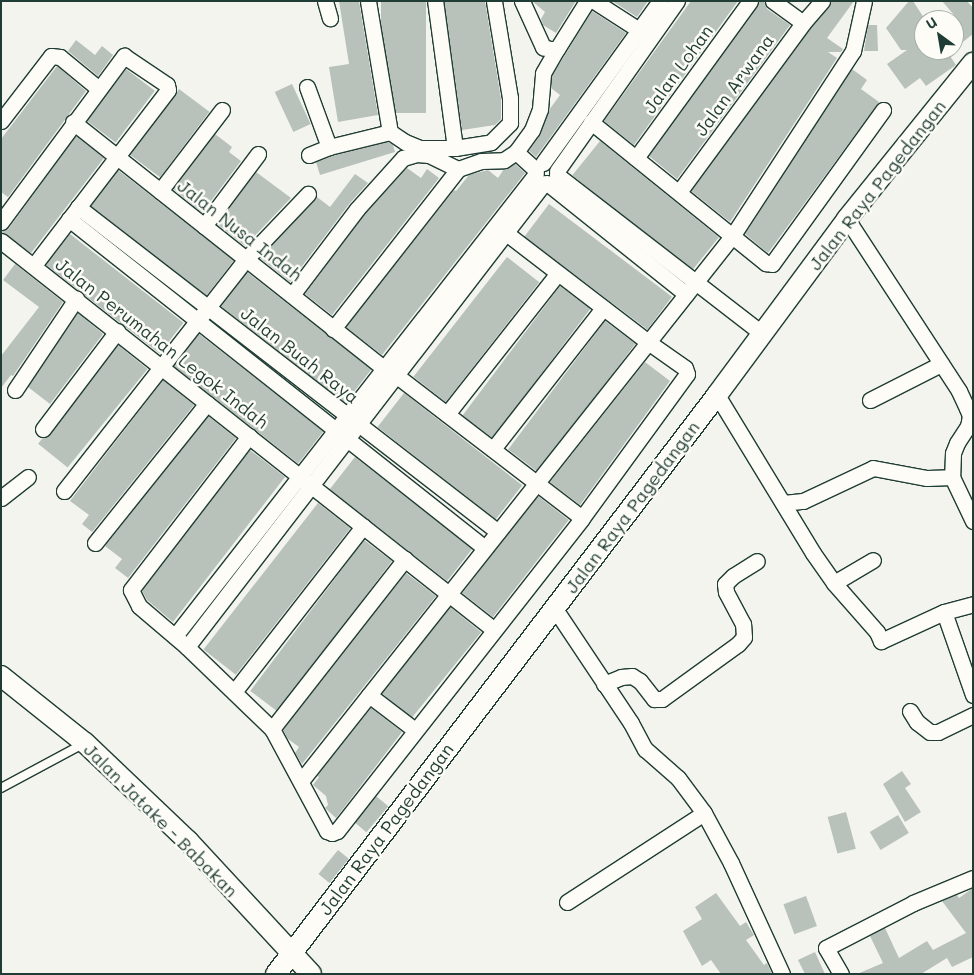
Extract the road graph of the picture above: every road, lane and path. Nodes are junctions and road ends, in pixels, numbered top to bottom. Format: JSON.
{"nodes":[{"id":1,"x":325,"y":1,"type":"edge"},
{"id":2,"x":368,"y":1,"type":"edge"},
{"id":3,"x":434,"y":1,"type":"edge"},
{"id":4,"x":494,"y":1,"type":"edge"},
{"id":5,"x":522,"y":1,"type":"edge"},
{"id":6,"x":587,"y":1,"type":"edge"},
{"id":7,"x":594,"y":1,"type":"edge"},
{"id":8,"x":660,"y":1,"type":"edge"},
{"id":9,"x":677,"y":1,"type":"edge"},
{"id":10,"x":750,"y":1,"type":"edge"},
{"id":11,"x":773,"y":1,"type":"edge"},
{"id":12,"x":822,"y":1,"type":"edge"},
{"id":13,"x":864,"y":1,"type":"edge"},
{"id":14,"x":330,"y":18,"type":"dead end"},
{"id":15,"x":803,"y":23,"type":"junction"},
{"id":16,"x":639,"y":30,"type":"junction"},
{"id":17,"x":557,"y":48,"type":"junction"},
{"id":18,"x":973,"y":63,"type":"edge"},
{"id":19,"x":307,"y":87,"type":"dead end"},
{"id":20,"x":99,"y":88,"type":"junction"},
{"id":21,"x":222,"y":110,"type":"dead end"},
{"id":22,"x":883,"y":110,"type":"dead end"},
{"id":23,"x":1,"y":121,"type":"edge"},
{"id":24,"x":73,"y":122,"type":"junction"},
{"id":25,"x":591,"y":122,"type":"junction"},
{"id":26,"x":390,"y":132,"type":"junction"},
{"id":27,"x":329,"y":147,"type":"junction"},
{"id":28,"x":455,"y":148,"type":"junction"},
{"id":29,"x":516,"y":152,"type":"junction"},
{"id":30,"x":258,"y":154,"type":"dead end"},
{"id":31,"x":309,"y":155,"type":"dead end"},
{"id":32,"x":117,"y":157,"type":"junction"},
{"id":33,"x":636,"y":158,"type":"junction"},
{"id":34,"x":458,"y":169,"type":"junction"},
{"id":35,"x":546,"y":174,"type":"junction"},
{"id":36,"x":160,"y":191,"type":"junction"},
{"id":37,"x":679,"y":192,"type":"junction"},
{"id":38,"x":308,"y":194,"type":"dead end"},
{"id":39,"x":74,"y":213,"type":"junction"},
{"id":40,"x":847,"y":219,"type":"junction"},
{"id":41,"x":1,"y":222,"type":"edge"},
{"id":42,"x":204,"y":226,"type":"junction"},
{"id":43,"x":507,"y":234,"type":"junction"},
{"id":44,"x":733,"y":235,"type":"junction"},
{"id":45,"x":1,"y":241,"type":"edge"},
{"id":46,"x":246,"y":259,"type":"junction"},
{"id":47,"x":34,"y":265,"type":"junction"},
{"id":48,"x":558,"y":273,"type":"junction"},
{"id":49,"x":696,"y":282,"type":"junction"},
{"id":50,"x":686,"y":294,"type":"junction"},
{"id":51,"x":292,"y":295,"type":"junction"},
{"id":52,"x":76,"y":299,"type":"junction"},
{"id":53,"x":208,"y":307,"type":"junction"},
{"id":54,"x":603,"y":308,"type":"junction"},
{"id":55,"x":198,"y":321,"type":"junction"},
{"id":56,"x":333,"y":329,"type":"junction"},
{"id":57,"x":117,"y":331,"type":"junction"},
{"id":58,"x":763,"y":334,"type":"junction"},
{"id":59,"x":648,"y":342,"type":"junction"},
{"id":60,"x":941,"y":364,"type":"junction"},
{"id":61,"x":162,"y":366,"type":"junction"},
{"id":62,"x":383,"y":368,"type":"junction"},
{"id":63,"x":397,"y":376,"type":"junction"},
{"id":64,"x":15,"y":390,"type":"dead end"},
{"id":65,"x":717,"y":395,"type":"junction"},
{"id":66,"x":870,"y":400,"type":"dead end"},
{"id":67,"x":207,"y":403,"type":"junction"},
{"id":68,"x":447,"y":414,"type":"junction"},
{"id":69,"x":347,"y":415,"type":"junction"},
{"id":70,"x":360,"y":425,"type":"junction"},
{"id":71,"x":43,"y":429,"type":"dead end"},
{"id":72,"x":335,"y":430,"type":"junction"},
{"id":73,"x":249,"y":436,"type":"junction"},
{"id":74,"x":348,"y":440,"type":"junction"},
{"id":75,"x":493,"y":449,"type":"junction"},
{"id":76,"x":300,"y":476,"type":"junction"},
{"id":77,"x":28,"y":477,"type":"dead end"},
{"id":78,"x":952,"y":477,"type":"junction"},
{"id":79,"x":537,"y":483,"type":"junction"},
{"id":80,"x":312,"y":486,"type":"junction"},
{"id":81,"x":64,"y":491,"type":"dead end"},
{"id":82,"x":1,"y":498,"type":"edge"},
{"id":83,"x":783,"y":504,"type":"junction"},
{"id":84,"x":582,"y":518,"type":"junction"},
{"id":85,"x":973,"y":521,"type":"edge"},
{"id":86,"x":363,"y":526,"type":"junction"},
{"id":87,"x":498,"y":532,"type":"junction"},
{"id":88,"x":95,"y":543,"type":"dead end"},
{"id":89,"x":485,"y":548,"type":"junction"},
{"id":90,"x":405,"y":559,"type":"junction"},
{"id":91,"x":873,"y":560,"type":"dead end"},
{"id":92,"x":757,"y":561,"type":"dead end"},
{"id":93,"x":834,"y":583,"type":"junction"},
{"id":94,"x":449,"y":594,"type":"junction"},
{"id":95,"x":973,"y":604,"type":"edge"},
{"id":96,"x":555,"y":609,"type":"junction"},
{"id":97,"x":944,"y":612,"type":"junction"},
{"id":98,"x":493,"y":629,"type":"junction"},
{"id":99,"x":174,"y":636,"type":"junction"},
{"id":100,"x":187,"y":647,"type":"junction"},
{"id":101,"x":1,"y":676,"type":"edge"},
{"id":102,"x":604,"y":684,"type":"junction"},
{"id":103,"x":234,"y":692,"type":"junction"},
{"id":104,"x":369,"y":695,"type":"junction"},
{"id":105,"x":973,"y":695,"type":"edge"},
{"id":106,"x":910,"y":711,"type":"dead end"},
{"id":107,"x":973,"y":714,"type":"edge"},
{"id":108,"x":272,"y":729,"type":"junction"},
{"id":109,"x":414,"y":730,"type":"junction"},
{"id":110,"x":84,"y":744,"type":"junction"},
{"id":111,"x":301,"y":781,"type":"junction"},
{"id":112,"x":1,"y":788,"type":"edge"},
{"id":113,"x":704,"y":813,"type":"junction"},
{"id":114,"x":973,"y":878,"type":"edge"},
{"id":115,"x":567,"y":902,"type":"dead end"},
{"id":116,"x":292,"y":953,"type":"junction"},
{"id":117,"x":276,"y":974,"type":"edge"},
{"id":118,"x":311,"y":974,"type":"edge"},
{"id":119,"x":782,"y":974,"type":"edge"},
{"id":120,"x":841,"y":974,"type":"edge"}],
"edges":[{"from":1,"to":14,"type":"street"},
{"from":2,"to":26,"type":"street"},
{"from":3,"to":28,"type":"street"},
{"from":4,"to":28,"type":"street"},
{"from":5,"to":17,"type":"street"},
{"from":6,"to":17,"type":"street"},
{"from":7,"to":16,"type":"street"},
{"from":8,"to":16,"type":"street"},
{"from":9,"to":25,"type":"street"},
{"from":10,"to":33,"type":"street","name":"Jalan Lohan"},
{"from":11,"to":15,"type":"street"},
{"from":12,"to":15,"type":"street","name":"Jalan Arwana"},
{"from":13,"to":44,"type":"street"},
{"from":15,"to":37,"type":"street","name":"Jalan Arwana"},
{"from":16,"to":35,"type":"street"},
{"from":17,"to":29,"type":"street"},
{"from":18,"to":40,"type":"street","name":"Jalan Raya Pagedangan"},
{"from":19,"to":27,"type":"street"},
{"from":20,"to":23,"type":"street"},
{"from":20,"to":24,"type":"street"},
{"from":20,"to":32,"type":"street"},
{"from":21,"to":36,"type":"street"},
{"from":22,"to":44,"type":"street"},
{"from":24,"to":32,"type":"street","name":"Jalan Nusa Indah"},
{"from":24,"to":41,"type":"street"},
{"from":25,"to":33,"type":"street"},
{"from":25,"to":35,"type":"street"},
{"from":26,"to":27,"type":"street"},
{"from":26,"to":28,"type":"street"},
{"from":27,"to":31,"type":"street"},
{"from":29,"to":34,"type":"street"},
{"from":29,"to":35,"type":"street"},
{"from":30,"to":42,"type":"street"},
{"from":32,"to":36,"type":"street","name":"Jalan Nusa Indah"},
{"from":32,"to":39,"type":"street"},
{"from":33,"to":37,"type":"street"},
{"from":34,"to":51,"type":"street"},
{"from":34,"to":56,"type":"street"},
{"from":35,"to":43,"type":"street"},
{"from":35,"to":49,"type":"street"},
{"from":35,"to":50,"type":"street"},
{"from":35,"to":62,"type":"street"},
{"from":36,"to":42,"type":"street","name":"Jalan Nusa Indah"},
{"from":37,"to":44,"type":"street"},
{"from":38,"to":46,"type":"street"},
{"from":39,"to":47,"type":"street"},
{"from":39,"to":53,"type":"street","name":"Jalan Buah Raya"},
{"from":39,"to":55,"type":"street","name":"Jalan Buah Raya"},
{"from":40,"to":58,"type":"street","name":"Jalan Raya Pagedangan"},
{"from":40,"to":60,"type":"street"},
{"from":42,"to":46,"type":"street","name":"Jalan Nusa Indah"},
{"from":43,"to":48,"type":"street"},
{"from":43,"to":63,"type":"street"},
{"from":44,"to":49,"type":"street"},
{"from":45,"to":47,"type":"street","name":"Jalan Perumahan Legok Indah"},
{"from":46,"to":51,"type":"street","name":"Jalan Nusa Indah"},
{"from":46,"to":53,"type":"street"},
{"from":47,"to":52,"type":"street","name":"Jalan Perumahan Legok Indah"},
{"from":48,"to":54,"type":"street"},
{"from":48,"to":68,"type":"street"},
{"from":49,"to":50,"type":"street"},
{"from":49,"to":58,"type":"street"},
{"from":50,"to":59,"type":"street"},
{"from":51,"to":56,"type":"street","name":"Jalan Nusa Indah"},
{"from":52,"to":57,"type":"street","name":"Jalan Perumahan Legok Indah"},
{"from":52,"to":64,"type":"street"},
{"from":53,"to":55,"type":"street"},
{"from":53,"to":69,"type":"street","name":"Jalan Buah Raya"},
{"from":54,"to":59,"type":"street"},
{"from":54,"to":75,"type":"street"},
{"from":55,"to":61,"type":"street"},
{"from":55,"to":72,"type":"street","name":"Jalan Buah Raya"},
{"from":56,"to":62,"type":"street","name":"Jalan Nusa Indah"},
{"from":57,"to":61,"type":"street","name":"Jalan Perumahan Legok Indah"},
{"from":57,"to":71,"type":"street"},
{"from":58,"to":65,"type":"street","name":"Jalan Raya Pagedangan"},
{"from":59,"to":79,"type":"street"},
{"from":59,"to":84,"type":"street"},
{"from":60,"to":66,"type":"street"},
{"from":60,"to":78,"type":"street"},
{"from":61,"to":67,"type":"street","name":"Jalan Perumahan Legok Indah"},
{"from":61,"to":81,"type":"street"},
{"from":62,"to":69,"type":"street"},
{"from":63,"to":68,"type":"street"},
{"from":63,"to":70,"type":"street"},
{"from":65,"to":83,"type":"street"},
{"from":65,"to":96,"type":"street","name":"Jalan Raya Pagedangan"},
{"from":67,"to":73,"type":"street","name":"Jalan Perumahan Legok Indah"},
{"from":67,"to":88,"type":"street"},
{"from":68,"to":75,"type":"street"},
{"from":69,"to":70,"type":"street","name":"Jalan Buah Raya"},
{"from":69,"to":72,"type":"street"},
{"from":70,"to":74,"type":"street"},
{"from":70,"to":87,"type":"street","name":"Jalan Buah Raya"},
{"from":72,"to":74,"type":"street","name":"Jalan Buah Raya"},
{"from":72,"to":76,"type":"street"},
{"from":73,"to":76,"type":"street","name":"Jalan Perumahan Legok Indah"},
{"from":73,"to":99,"type":"street"},
{"from":74,"to":80,"type":"street"},
{"from":74,"to":89,"type":"street","name":"Jalan Buah Raya"},
{"from":75,"to":79,"type":"street"},
{"from":76,"to":80,"type":"street","name":"Jalan Perumahan Legok Indah"},
{"from":76,"to":99,"type":"street"},
{"from":77,"to":82,"type":"street"},
{"from":78,"to":83,"type":"street"},
{"from":78,"to":85,"type":"street"},
{"from":79,"to":84,"type":"street"},
{"from":79,"to":87,"type":"street"},
{"from":80,"to":86,"type":"street","name":"Jalan Perumahan Legok Indah"},
{"from":80,"to":100,"type":"street"},
{"from":83,"to":93,"type":"street"},
{"from":84,"to":98,"type":"street"},
{"from":86,"to":90,"type":"street","name":"Jalan Perumahan Legok Indah"},
{"from":86,"to":103,"type":"street"},
{"from":87,"to":89,"type":"street"},
{"from":89,"to":94,"type":"street"},
{"from":90,"to":94,"type":"street","name":"Jalan Perumahan Legok Indah"},
{"from":90,"to":108,"type":"street"},
{"from":91,"to":93,"type":"street"},
{"from":92,"to":102,"type":"street"},
{"from":93,"to":97,"type":"street"},
{"from":94,"to":98,"type":"street","name":"Jalan Perumahan Legok Indah"},
{"from":94,"to":104,"type":"street"},
{"from":95,"to":97,"type":"street"},
{"from":96,"to":102,"type":"street"},
{"from":96,"to":116,"type":"street","name":"Jalan Raya Pagedangan"},
{"from":97,"to":105,"type":"street"},
{"from":98,"to":109,"type":"street"},
{"from":99,"to":100,"type":"street"},
{"from":100,"to":103,"type":"street"},
{"from":101,"to":110,"type":"street","name":"Jalan Jatake - Babakan"},
{"from":102,"to":113,"type":"street"},
{"from":103,"to":108,"type":"street"},
{"from":104,"to":109,"type":"street"},
{"from":104,"to":111,"type":"street"},
{"from":106,"to":107,"type":"street"},
{"from":108,"to":111,"type":"street"},
{"from":109,"to":111,"type":"street"},
{"from":110,"to":112,"type":"lane"},
{"from":110,"to":116,"type":"street","name":"Jalan Jatake - Babakan"},
{"from":113,"to":115,"type":"street"},
{"from":113,"to":119,"type":"street"},
{"from":114,"to":120,"type":"street"},
{"from":116,"to":117,"type":"street","name":"Jalan Raya Pagedangan"},
{"from":116,"to":118,"type":"street","name":"Jalan Jatake - Babakan"}]}
